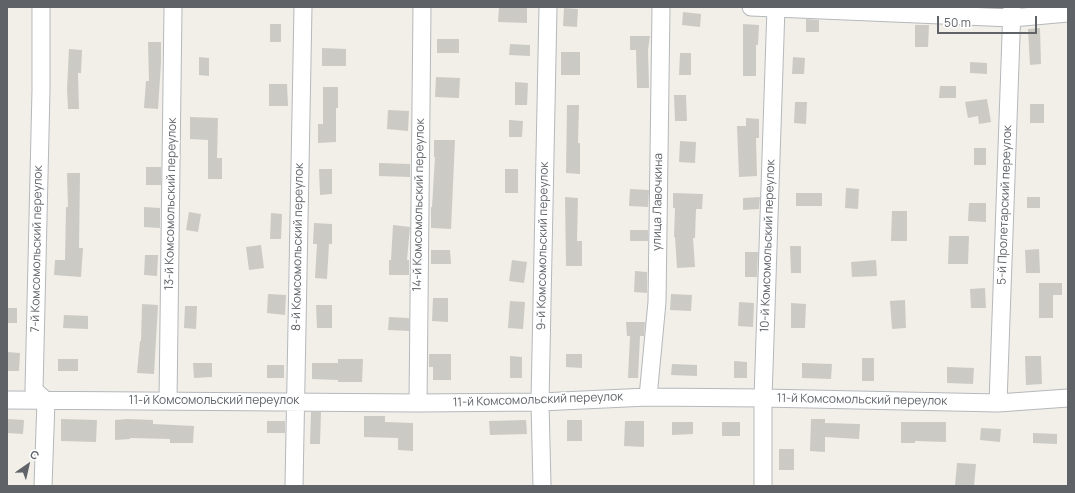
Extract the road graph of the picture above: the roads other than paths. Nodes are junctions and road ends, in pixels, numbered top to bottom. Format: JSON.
{"nodes":[{"id":1,"x":41,"y":7,"type":"edge"},
{"id":2,"x":173,"y":7,"type":"edge"},
{"id":3,"x":303,"y":7,"type":"edge"},
{"id":4,"x":422,"y":7,"type":"edge"},
{"id":5,"x":548,"y":7,"type":"edge"},
{"id":6,"x":661,"y":7,"type":"edge"},
{"id":7,"x":751,"y":7,"type":"edge"},
{"id":8,"x":776,"y":7,"type":"edge"},
{"id":9,"x":1012,"y":12,"type":"edge"},
{"id":10,"x":1068,"y":13,"type":"edge"},
{"id":11,"x":648,"y":397,"type":"junction"},
{"id":12,"x":763,"y":398,"type":"junction"},
{"id":13,"x":1068,"y":398,"type":"edge"},
{"id":14,"x":7,"y":400,"type":"edge"},
{"id":15,"x":46,"y":401,"type":"junction"},
{"id":16,"x":168,"y":401,"type":"junction"},
{"id":17,"x":296,"y":402,"type":"junction"},
{"id":18,"x":540,"y":402,"type":"junction"},
{"id":19,"x":418,"y":403,"type":"junction"},
{"id":20,"x":998,"y":403,"type":"junction"},
{"id":21,"x":43,"y":486,"type":"edge"},
{"id":22,"x":294,"y":486,"type":"edge"},
{"id":23,"x":542,"y":486,"type":"edge"},
{"id":24,"x":763,"y":486,"type":"edge"}],
"edges":[{"from":1,"to":15,"type":"street","name":"7-й Комсомольский переулок"},
{"from":2,"to":16,"type":"street","name":"13-й Комсомольский переулок"},
{"from":3,"to":17,"type":"street","name":"8-й Комсомольский переулок"},
{"from":4,"to":19,"type":"street","name":"14-й Комсомольский переулок"},
{"from":5,"to":18,"type":"street","name":"9-й Комсомольский переулок"},
{"from":6,"to":11,"type":"street","name":"улица Лавочкина"},
{"from":7,"to":8,"type":"street"},
{"from":8,"to":9,"type":"street"},
{"from":8,"to":12,"type":"street","name":"10-й Комсомольский переулок"},
{"from":9,"to":10,"type":"street"},
{"from":9,"to":20,"type":"street","name":"5-й Пролетарский переулок"},
{"from":11,"to":12,"type":"street","name":"11-й Комсомольский переулок"},
{"from":11,"to":18,"type":"street","name":"11-й Комсомольский переулок"},
{"from":12,"to":20,"type":"street","name":"11-й Комсомольский переулок"},
{"from":12,"to":24,"type":"street","name":"10-й Комсомольский переулок"},
{"from":13,"to":20,"type":"street","name":"11-й Комсомольский переулок"},
{"from":14,"to":15,"type":"street","name":"11-й Комсомольский переулок"},
{"from":15,"to":16,"type":"street","name":"11-й Комсомольский переулок"},
{"from":15,"to":21,"type":"street"},
{"from":16,"to":17,"type":"street","name":"11-й Комсомольский переулок"},
{"from":17,"to":19,"type":"street","name":"11-й Комсомольский переулок"},
{"from":17,"to":22,"type":"street","name":"8-й Комсомольский переулок"},
{"from":18,"to":19,"type":"street","name":"11-й Комсомольский переулок"},
{"from":18,"to":23,"type":"street","name":"9-й Комсомольский переулок"}]}
